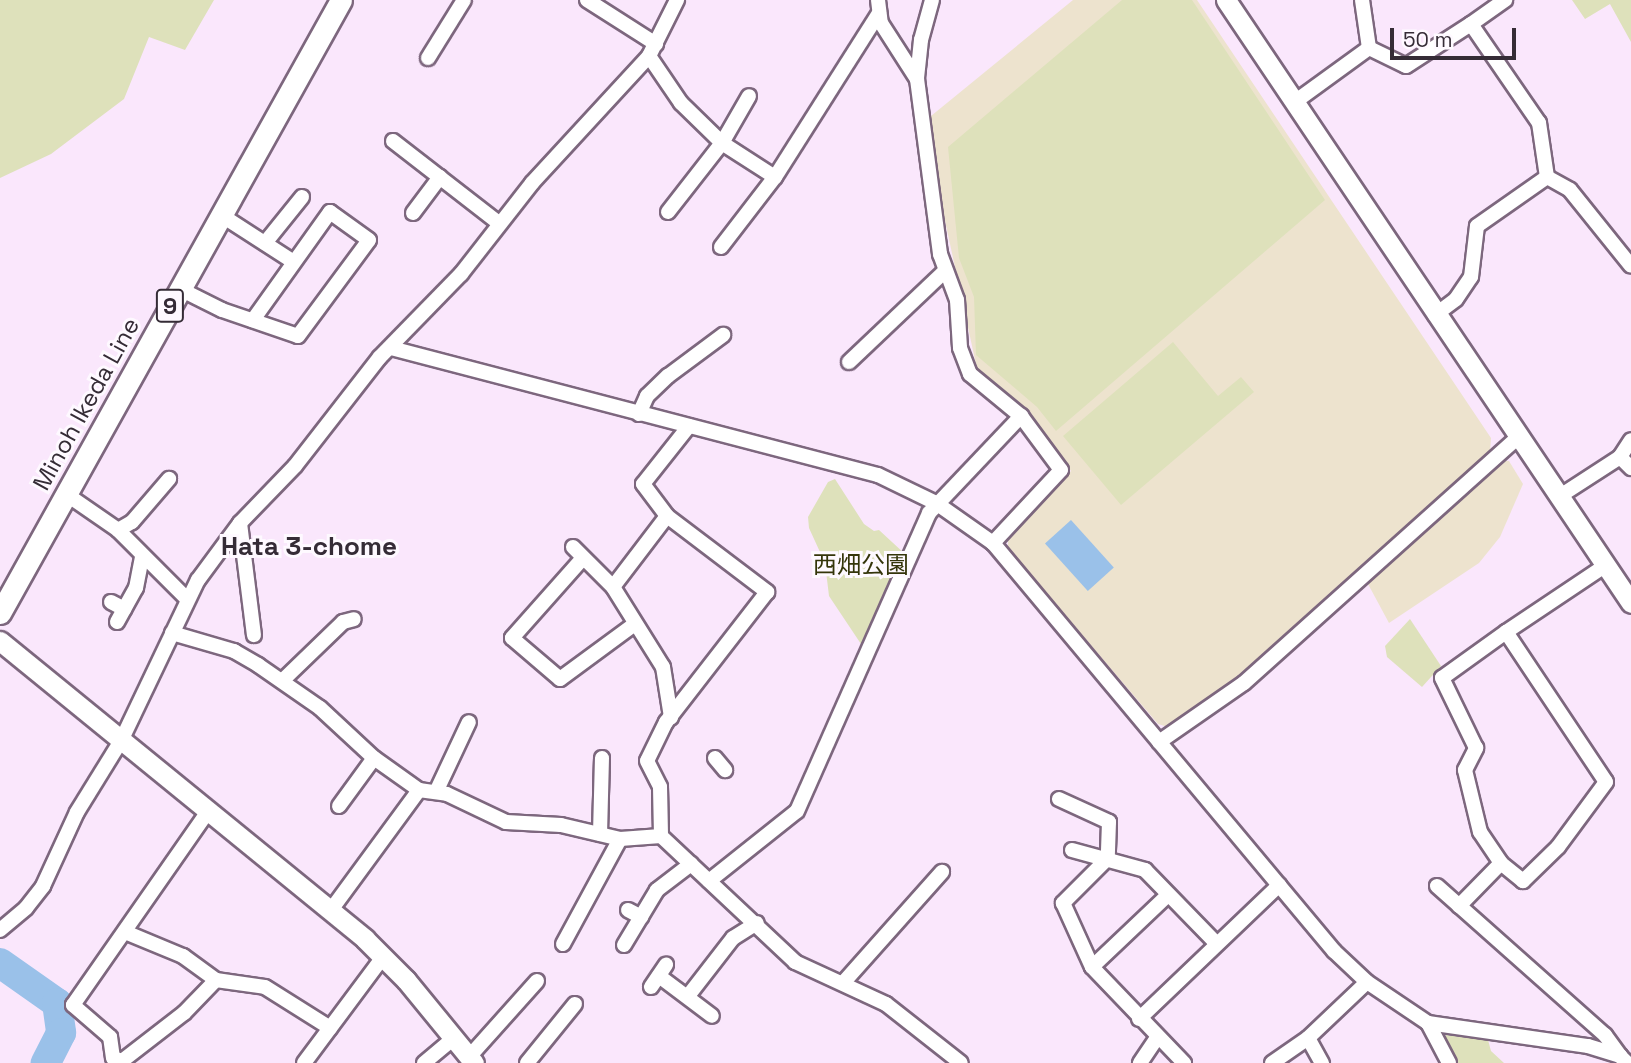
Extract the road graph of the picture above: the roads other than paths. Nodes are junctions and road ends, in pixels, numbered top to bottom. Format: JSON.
{"nodes":[{"id":1,"x":341,"y":0,"type":"edge"},
{"id":2,"x":464,"y":0,"type":"edge"},
{"id":3,"x":587,"y":0,"type":"edge"},
{"id":4,"x":677,"y":0,"type":"edge"},
{"id":5,"x":932,"y":0,"type":"edge"},
{"id":6,"x":1226,"y":0,"type":"edge"},
{"id":7,"x":1362,"y":0,"type":"edge"},
{"id":8,"x":1505,"y":0,"type":"edge"},
{"id":9,"x":879,"y":7,"type":"edge"},
{"id":10,"x":1471,"y":24,"type":"junction"},
{"id":11,"x":1369,"y":48,"type":"junction"},
{"id":12,"x":652,"y":50,"type":"junction"},
{"id":13,"x":428,"y":58,"type":"dead end"},
{"id":14,"x":917,"y":79,"type":"junction"},
{"id":15,"x":749,"y":96,"type":"dead end"},
{"id":16,"x":1296,"y":101,"type":"junction"},
{"id":17,"x":393,"y":141,"type":"dead end"},
{"id":18,"x":722,"y":143,"type":"junction"},
{"id":19,"x":440,"y":177,"type":"junction"},
{"id":20,"x":775,"y":177,"type":"junction"},
{"id":21,"x":1547,"y":177,"type":"junction"},
{"id":22,"x":302,"y":197,"type":"dead end"},
{"id":23,"x":668,"y":212,"type":"dead end"},
{"id":24,"x":413,"y":213,"type":"dead end"},
{"id":25,"x":221,"y":215,"type":"junction"},
{"id":26,"x":500,"y":224,"type":"junction"},
{"id":27,"x":265,"y":243,"type":"junction"},
{"id":28,"x":721,"y":247,"type":"dead end"},
{"id":29,"x":292,"y":261,"type":"junction"},
{"id":30,"x":1631,"y":266,"type":"edge"},
{"id":31,"x":945,"y":271,"type":"junction"},
{"id":32,"x":180,"y":289,"type":"junction"},
{"id":33,"x":1435,"y":315,"type":"junction"},
{"id":34,"x":253,"y":320,"type":"junction"},
{"id":35,"x":723,"y":335,"type":"dead end"},
{"id":36,"x":391,"y":348,"type":"junction"},
{"id":37,"x":849,"y":362,"type":"dead end"},
{"id":38,"x":639,"y":414,"type":"junction"},
{"id":39,"x":1021,"y":416,"type":"junction"},
{"id":40,"x":689,"y":426,"type":"junction"},
{"id":41,"x":1518,"y":437,"type":"junction"},
{"id":42,"x":1631,"y":440,"type":"edge"},
{"id":43,"x":1620,"y":457,"type":"junction"},
{"id":44,"x":1631,"y":468,"type":"edge"},
{"id":45,"x":169,"y":479,"type":"dead end"},
{"id":46,"x":66,"y":494,"type":"junction"},
{"id":47,"x":1560,"y":496,"type":"junction"},
{"id":48,"x":936,"y":503,"type":"junction"},
{"id":49,"x":667,"y":516,"type":"junction"},
{"id":50,"x":240,"y":523,"type":"junction"},
{"id":51,"x":118,"y":530,"type":"junction"},
{"id":52,"x":993,"y":543,"type":"junction"},
{"id":53,"x":142,"y":556,"type":"junction"},
{"id":54,"x":1605,"y":565,"type":"junction"},
{"id":55,"x":613,"y":587,"type":"junction"},
{"id":56,"x":186,"y":598,"type":"junction"},
{"id":57,"x":1631,"y":603,"type":"edge"},
{"id":58,"x":117,"y":611,"type":"dead end"},
{"id":59,"x":0,"y":613,"type":"edge"},
{"id":60,"x":354,"y":619,"type":"dead end"},
{"id":61,"x":635,"y":624,"type":"junction"},
{"id":62,"x":1506,"y":632,"type":"junction"},
{"id":63,"x":172,"y":633,"type":"junction"},
{"id":64,"x":254,"y":635,"type":"dead end"},
{"id":65,"x":0,"y":640,"type":"edge"},
{"id":66,"x":282,"y":681,"type":"junction"},
{"id":67,"x":671,"y":717,"type":"junction"},
{"id":68,"x":469,"y":722,"type":"dead end"},
{"id":69,"x":122,"y":739,"type":"junction"},
{"id":70,"x":1159,"y":742,"type":"junction"},
{"id":71,"x":374,"y":758,"type":"junction"},
{"id":72,"x":602,"y":758,"type":"dead end"},
{"id":73,"x":715,"y":758,"type":"dead end"},
{"id":74,"x":724,"y":770,"type":"dead end"},
{"id":75,"x":419,"y":790,"type":"junction"},
{"id":76,"x":436,"y":792,"type":"junction"},
{"id":77,"x":1059,"y":799,"type":"dead end"},
{"id":78,"x":339,"y":806,"type":"dead end"},
{"id":79,"x":209,"y":810,"type":"junction"},
{"id":80,"x":600,"y":834,"type":"junction"},
{"id":81,"x":661,"y":836,"type":"junction"},
{"id":82,"x":620,"y":839,"type":"junction"},
{"id":83,"x":1072,"y":849,"type":"dead end"},
{"id":84,"x":1108,"y":858,"type":"junction"},
{"id":85,"x":1501,"y":863,"type":"junction"},
{"id":86,"x":691,"y":864,"type":"junction"},
{"id":87,"x":942,"y":872,"type":"dead end"},
{"id":88,"x":709,"y":881,"type":"junction"},
{"id":89,"x":1279,"y":885,"type":"junction"},
{"id":90,"x":1437,"y":886,"type":"dead end"},
{"id":91,"x":1168,"y":895,"type":"junction"},
{"id":92,"x":1459,"y":906,"type":"junction"},
{"id":93,"x":331,"y":910,"type":"junction"},
{"id":94,"x":757,"y":923,"type":"junction"},
{"id":95,"x":0,"y":930,"type":"edge"},
{"id":96,"x":125,"y":932,"type":"junction"},
{"id":97,"x":1216,"y":943,"type":"junction"},
{"id":98,"x":562,"y":944,"type":"dead end"},
{"id":99,"x":624,"y":945,"type":"dead end"},
{"id":100,"x":383,"y":957,"type":"junction"},
{"id":101,"x":1092,"y":967,"type":"junction"},
{"id":102,"x":659,"y":976,"type":"dead end"},
{"id":103,"x":216,"y":980,"type":"junction"},
{"id":104,"x":537,"y":981,"type":"dead end"},
{"id":105,"x":1367,"y":982,"type":"junction"},
{"id":106,"x":843,"y":983,"type":"junction"},
{"id":107,"x":688,"y":996,"type":"junction"},
{"id":108,"x":575,"y":1004,"type":"dead end"},
{"id":109,"x":712,"y":1016,"type":"dead end"},
{"id":110,"x":1139,"y":1018,"type":"junction"},
{"id":111,"x":1428,"y":1023,"type":"junction"},
{"id":112,"x":330,"y":1028,"type":"junction"},
{"id":113,"x":1158,"y":1036,"type":"junction"},
{"id":114,"x":455,"y":1037,"type":"junction"},
{"id":115,"x":1308,"y":1038,"type":"junction"},
{"id":116,"x":1623,"y":1059,"type":"edge"},
{"id":117,"x":471,"y":1060,"type":"edge"},
{"id":118,"x":304,"y":1063,"type":"edge"},
{"id":119,"x":424,"y":1063,"type":"edge"},
{"id":120,"x":527,"y":1063,"type":"edge"},
{"id":121,"x":961,"y":1063,"type":"edge"},
{"id":122,"x":1140,"y":1063,"type":"edge"},
{"id":123,"x":1184,"y":1063,"type":"edge"},
{"id":124,"x":1272,"y":1063,"type":"edge"},
{"id":125,"x":1322,"y":1063,"type":"edge"},
{"id":126,"x":1449,"y":1063,"type":"edge"}],
"edges":[{"from":1,"to":25,"type":"main road","name":"Minoh Ikeda Line","number":"9"},
{"from":2,"to":13,"type":"street"},
{"from":3,"to":12,"type":"street"},
{"from":4,"to":12,"type":"street"},
{"from":5,"to":14,"type":"street"},
{"from":6,"to":16,"type":"street"},
{"from":7,"to":11,"type":"street"},
{"from":8,"to":10,"type":"street"},
{"from":9,"to":14,"type":"street"},
{"from":9,"to":20,"type":"street"},
{"from":10,"to":11,"type":"street"},
{"from":10,"to":21,"type":"street"},
{"from":11,"to":16,"type":"street"},
{"from":12,"to":18,"type":"street"},
{"from":12,"to":26,"type":"street"},
{"from":14,"to":31,"type":"street"},
{"from":15,"to":18,"type":"street"},
{"from":16,"to":33,"type":"street"},
{"from":17,"to":19,"type":"street"},
{"from":18,"to":20,"type":"street"},
{"from":18,"to":23,"type":"street"},
{"from":19,"to":24,"type":"street"},
{"from":19,"to":26,"type":"street"},
{"from":20,"to":28,"type":"street"},
{"from":21,"to":30,"type":"street"},
{"from":21,"to":33,"type":"street"},
{"from":22,"to":27,"type":"street"},
{"from":25,"to":27,"type":"street"},
{"from":25,"to":32,"type":"main road","name":"Minoh Ikeda Line","number":"9"},
{"from":26,"to":36,"type":"street"},
{"from":27,"to":29,"type":"street"},
{"from":29,"to":34,"type":"street"},
{"from":29,"to":34,"type":"street"},
{"from":31,"to":37,"type":"street"},
{"from":31,"to":39,"type":"street"},
{"from":32,"to":34,"type":"street"},
{"from":32,"to":46,"type":"main road","name":"Minoh Ikeda Line","number":"9"},
{"from":33,"to":41,"type":"street"},
{"from":35,"to":38,"type":"street"},
{"from":36,"to":38,"type":"street"},
{"from":36,"to":50,"type":"street"},
{"from":38,"to":40,"type":"street"},
{"from":39,"to":48,"type":"street"},
{"from":39,"to":52,"type":"street"},
{"from":40,"to":48,"type":"street"},
{"from":40,"to":49,"type":"street"},
{"from":41,"to":47,"type":"street"},
{"from":41,"to":70,"type":"street"},
{"from":42,"to":43,"type":"street"},
{"from":43,"to":44,"type":"street"},
{"from":43,"to":47,"type":"street"},
{"from":45,"to":51,"type":"street"},
{"from":46,"to":51,"type":"street"},
{"from":46,"to":59,"type":"main road","name":"Minoh Ikeda Line","number":"9"},
{"from":47,"to":54,"type":"street"},
{"from":48,"to":52,"type":"street"},
{"from":48,"to":88,"type":"street"},
{"from":49,"to":55,"type":"street"},
{"from":49,"to":67,"type":"street"},
{"from":50,"to":56,"type":"street"},
{"from":50,"to":64,"type":"street"},
{"from":51,"to":53,"type":"street"},
{"from":52,"to":70,"type":"street"},
{"from":53,"to":56,"type":"street"},
{"from":53,"to":58,"type":"street"},
{"from":54,"to":57,"type":"street"},
{"from":54,"to":62,"type":"street"},
{"from":55,"to":61,"type":"street"},
{"from":55,"to":61,"type":"street"},
{"from":56,"to":63,"type":"street"},
{"from":60,"to":66,"type":"street"},
{"from":61,"to":67,"type":"street"},
{"from":62,"to":85,"type":"street"},
{"from":62,"to":85,"type":"street"},
{"from":63,"to":66,"type":"street"},
{"from":63,"to":69,"type":"street"},
{"from":65,"to":69,"type":"street"},
{"from":66,"to":71,"type":"street"},
{"from":67,"to":81,"type":"street"},
{"from":68,"to":76,"type":"street"},
{"from":69,"to":79,"type":"street"},
{"from":69,"to":95,"type":"street"},
{"from":70,"to":89,"type":"street"},
{"from":71,"to":75,"type":"street"},
{"from":71,"to":78,"type":"street"},
{"from":72,"to":80,"type":"street"},
{"from":73,"to":74,"type":"street"},
{"from":75,"to":76,"type":"street"},
{"from":75,"to":93,"type":"street"},
{"from":76,"to":80,"type":"street"},
{"from":77,"to":84,"type":"street"},
{"from":79,"to":93,"type":"street"},
{"from":79,"to":96,"type":"street"},
{"from":80,"to":82,"type":"street"},
{"from":81,"to":82,"type":"street"},
{"from":81,"to":86,"type":"street"},
{"from":82,"to":98,"type":"street"},
{"from":83,"to":84,"type":"street"},
{"from":84,"to":91,"type":"street"},
{"from":84,"to":101,"type":"street"},
{"from":85,"to":92,"type":"street"},
{"from":86,"to":88,"type":"street"},
{"from":86,"to":99,"type":"street"},
{"from":87,"to":106,"type":"street"},
{"from":88,"to":94,"type":"street"},
{"from":89,"to":97,"type":"street"},
{"from":89,"to":105,"type":"street"},
{"from":90,"to":92,"type":"street"},
{"from":91,"to":97,"type":"street"},
{"from":91,"to":101,"type":"street"},
{"from":92,"to":116,"type":"street"},
{"from":93,"to":100,"type":"street"},
{"from":94,"to":106,"type":"street"},
{"from":94,"to":107,"type":"street"},
{"from":96,"to":103,"type":"street"},
{"from":96,"to":103,"type":"street"},
{"from":97,"to":110,"type":"street"},
{"from":100,"to":112,"type":"street"},
{"from":100,"to":114,"type":"street"},
{"from":101,"to":110,"type":"street"},
{"from":102,"to":107,"type":"street"},
{"from":103,"to":112,"type":"street"},
{"from":104,"to":117,"type":"street"},
{"from":105,"to":111,"type":"street"},
{"from":105,"to":115,"type":"street"},
{"from":106,"to":121,"type":"street"},
{"from":107,"to":109,"type":"street"},
{"from":108,"to":120,"type":"street"},
{"from":110,"to":113,"type":"street"},
{"from":111,"to":116,"type":"street"},
{"from":111,"to":126,"type":"street"},
{"from":112,"to":118,"type":"street"},
{"from":113,"to":122,"type":"street"},
{"from":113,"to":123,"type":"street"},
{"from":114,"to":117,"type":"street"},
{"from":114,"to":119,"type":"street"},
{"from":115,"to":124,"type":"street"},
{"from":115,"to":125,"type":"street"}]}
